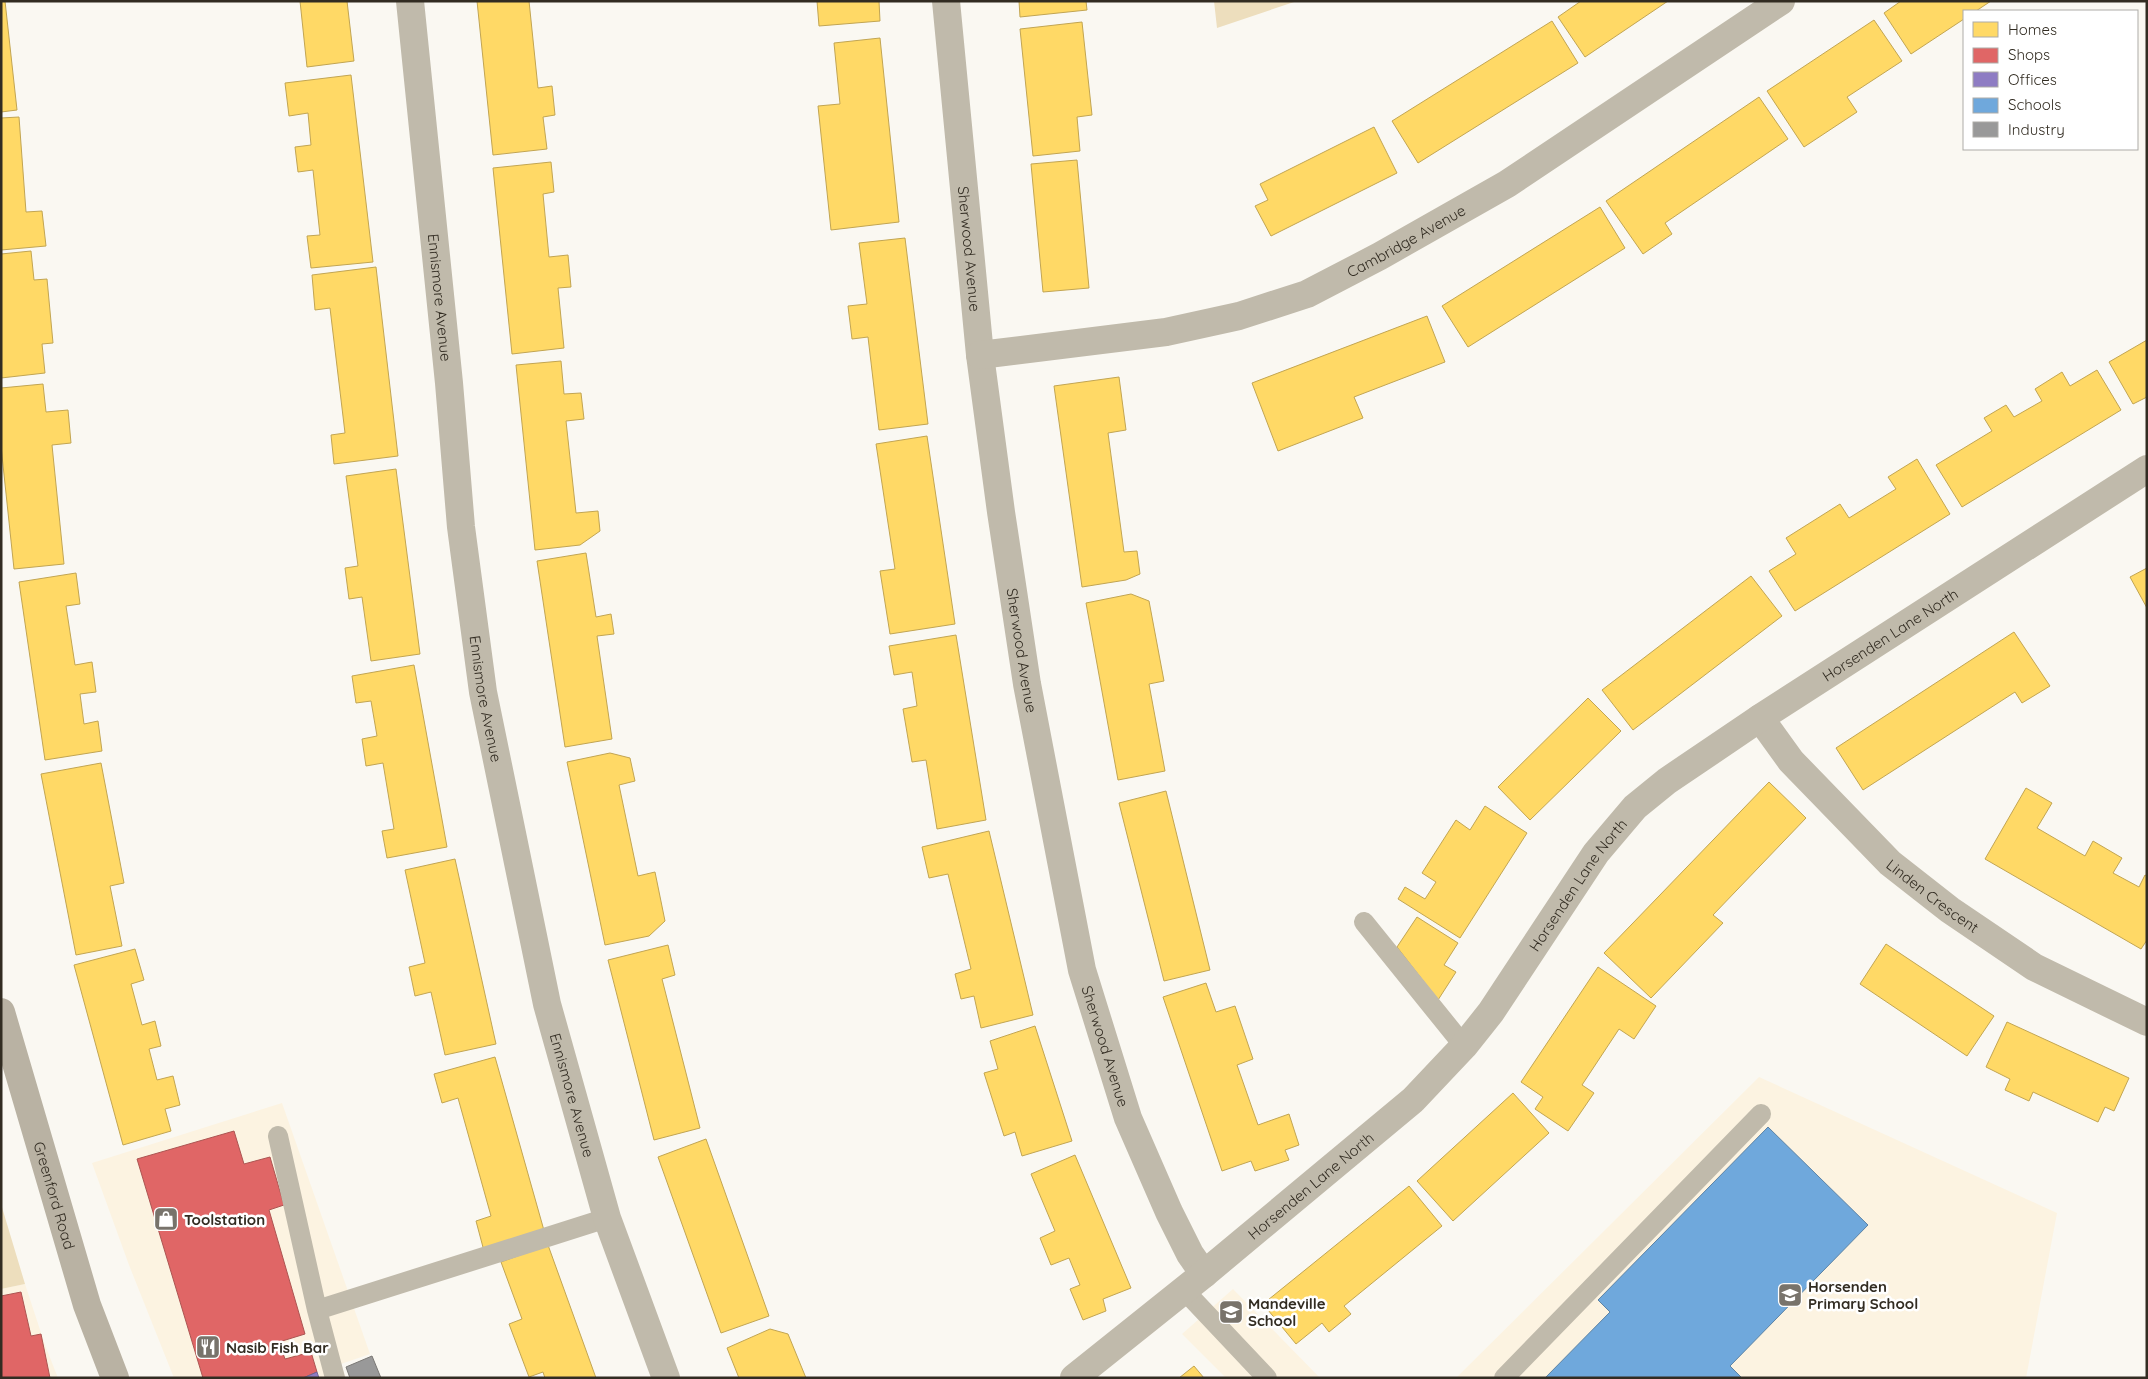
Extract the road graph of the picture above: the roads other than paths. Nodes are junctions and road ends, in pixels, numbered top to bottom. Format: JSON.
{"nodes":[{"id":1,"x":410,"y":1,"type":"edge"},
{"id":2,"x":946,"y":1,"type":"edge"},
{"id":3,"x":1782,"y":1,"type":"edge"},
{"id":4,"x":980,"y":355,"type":"junction"},
{"id":5,"x":2147,"y":469,"type":"edge"},
{"id":6,"x":1760,"y":718,"type":"junction"},
{"id":7,"x":1364,"y":922,"type":"dead end"},
{"id":8,"x":1,"y":1012,"type":"edge"},
{"id":9,"x":2147,"y":1022,"type":"edge"},
{"id":10,"x":1464,"y":1046,"type":"junction"},
{"id":11,"x":1761,"y":1114,"type":"dead end"},
{"id":12,"x":278,"y":1136,"type":"dead end"},
{"id":13,"x":607,"y":1218,"type":"junction"},
{"id":14,"x":1193,"y":1282,"type":"junction"},
{"id":15,"x":317,"y":1310,"type":"junction"},
{"id":16,"x":115,"y":1378,"type":"edge"},
{"id":17,"x":335,"y":1378,"type":"edge"},
{"id":18,"x":666,"y":1378,"type":"edge"},
{"id":19,"x":1074,"y":1378,"type":"edge"},
{"id":20,"x":1268,"y":1378,"type":"edge"},
{"id":21,"x":1504,"y":1378,"type":"edge"}],
"edges":[{"from":1,"to":13,"type":"street","name":"Ennismore Avenue"},
{"from":2,"to":4,"type":"street","name":"Sherwood Avenue"},
{"from":3,"to":4,"type":"street","name":"Cambridge Avenue"},
{"from":4,"to":14,"type":"street","name":"Sherwood Avenue"},
{"from":5,"to":6,"type":"street","name":"Horsenden Lane North"},
{"from":6,"to":9,"type":"street","name":"Linden Crescent"},
{"from":6,"to":10,"type":"street","name":"Horsenden Lane North"},
{"from":7,"to":10,"type":"lane"},
{"from":8,"to":16,"type":"main road","name":"Greenford Road"},
{"from":10,"to":14,"type":"street","name":"Horsenden Lane North"},
{"from":11,"to":21,"type":"lane"},
{"from":12,"to":15,"type":"lane"},
{"from":13,"to":15,"type":"lane"},
{"from":13,"to":18,"type":"street","name":"Ennismore Avenue"},
{"from":14,"to":19,"type":"street","name":"Horsenden Lane North"},
{"from":14,"to":20,"type":"lane"},
{"from":15,"to":17,"type":"lane"}]}
